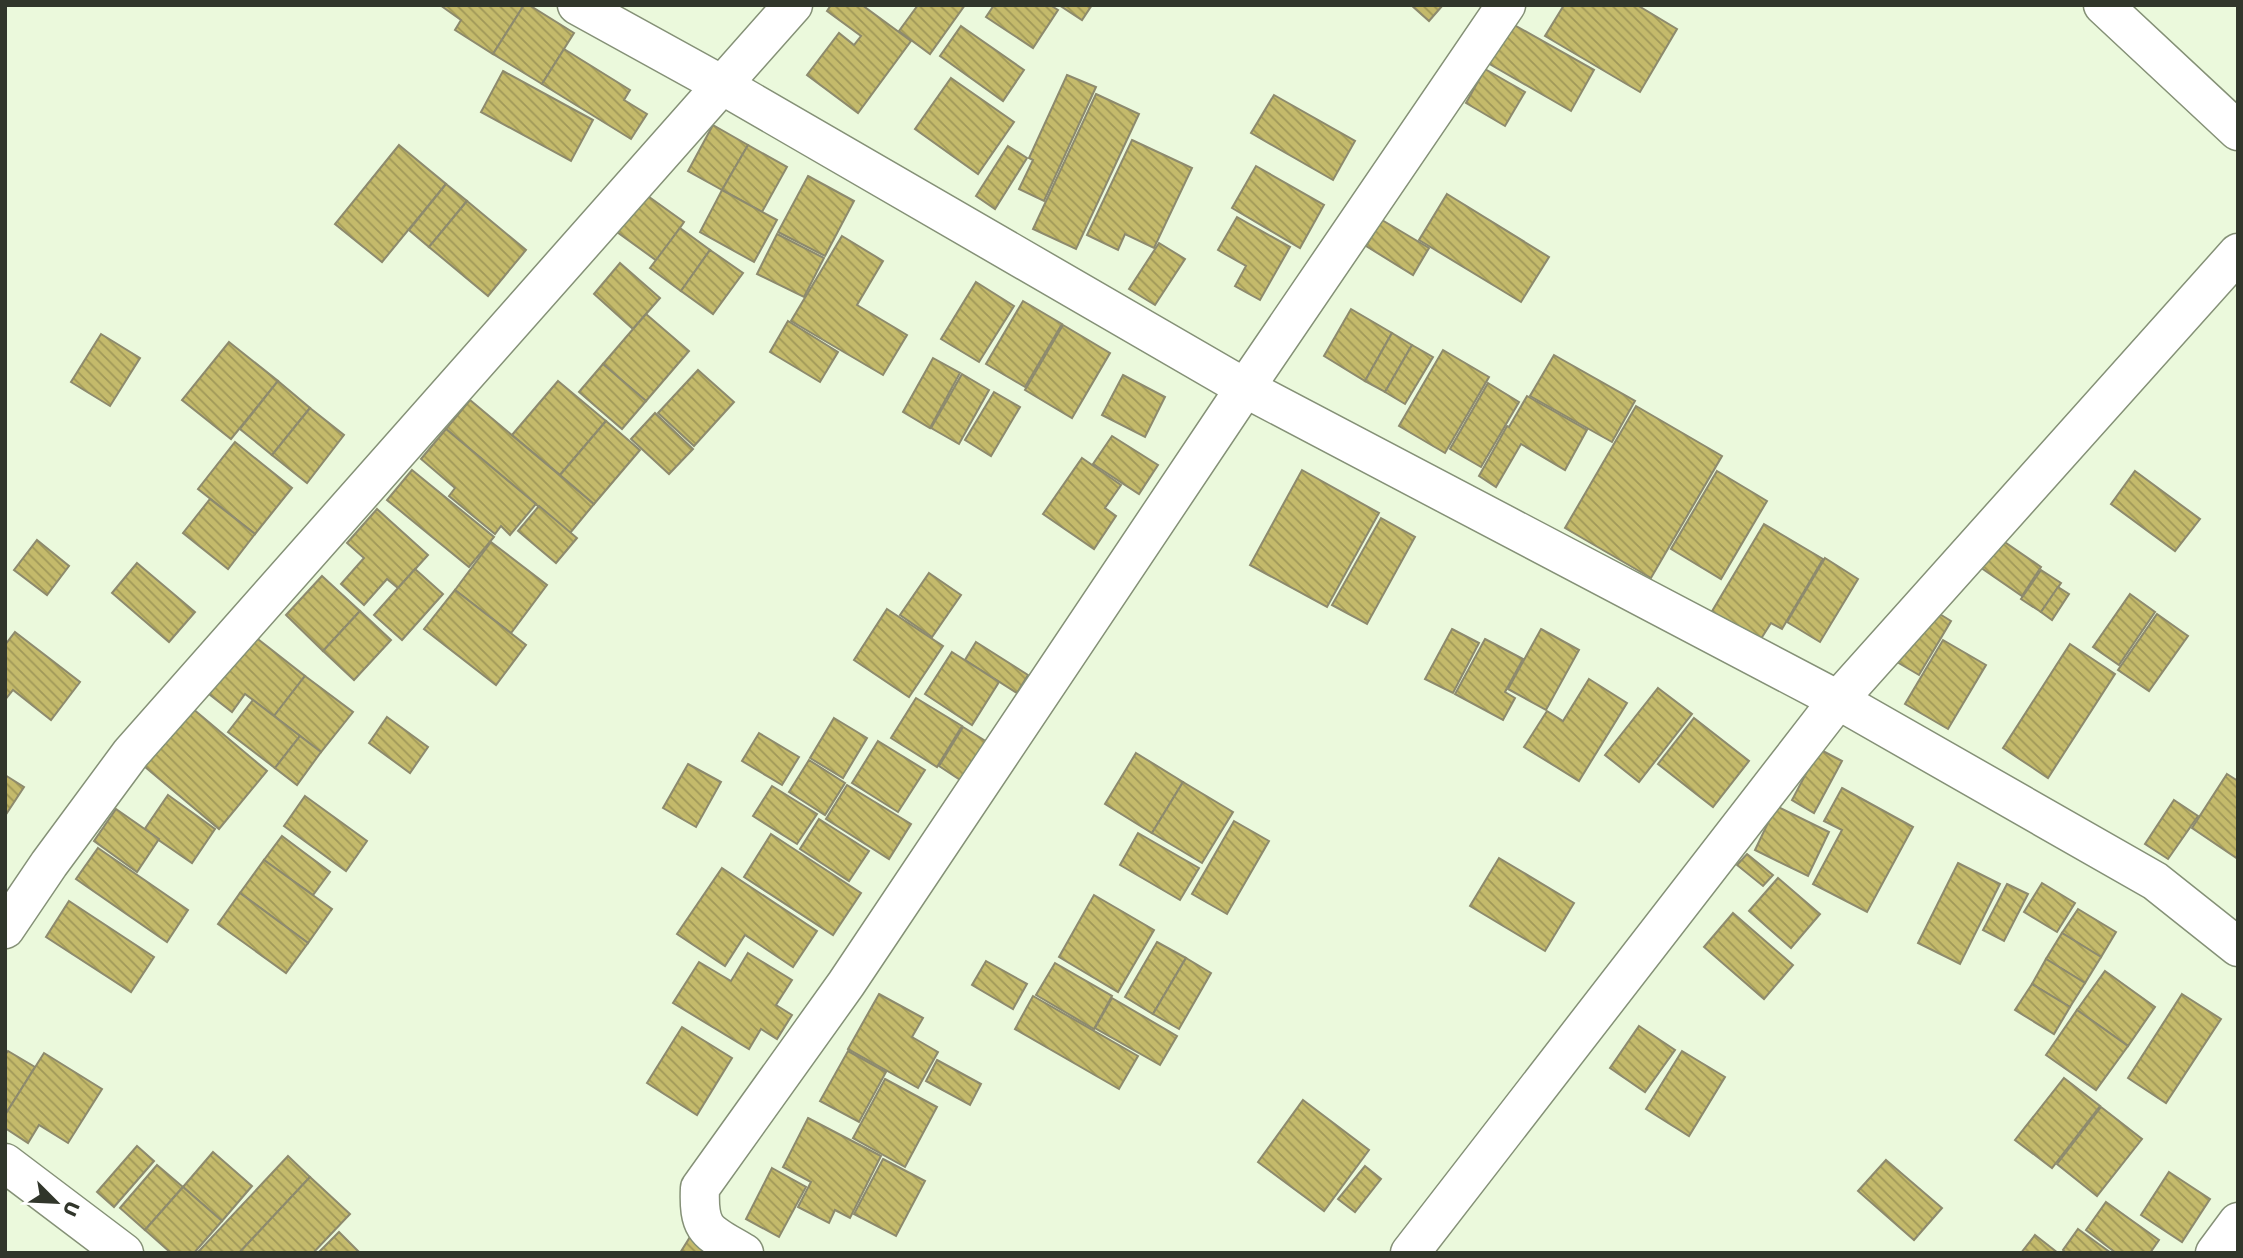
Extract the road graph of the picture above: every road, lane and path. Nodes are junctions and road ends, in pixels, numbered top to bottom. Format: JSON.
{"nodes":[{"id":1,"x":577,"y":5,"type":"edge"},
{"id":2,"x":793,"y":5,"type":"edge"},
{"id":3,"x":1506,"y":5,"type":"edge"},
{"id":4,"x":2103,"y":5,"type":"edge"},
{"id":5,"x":722,"y":85,"type":"junction"},
{"id":6,"x":2238,"y":131,"type":"edge"},
{"id":7,"x":2238,"y":253,"type":"edge"},
{"id":8,"x":1245,"y":388,"type":"junction"},
{"id":9,"x":1839,"y":700,"type":"junction"},
{"id":10,"x":5,"y":929,"type":"edge"},
{"id":11,"x":2238,"y":947,"type":"edge"},
{"id":12,"x":5,"y":1163,"type":"edge"},
{"id":13,"x":2238,"y":1222,"type":"edge"},
{"id":14,"x":124,"y":1253,"type":"edge"},
{"id":15,"x":744,"y":1253,"type":"edge"},
{"id":16,"x":1410,"y":1253,"type":"edge"},
{"id":17,"x":2215,"y":1253,"type":"edge"}],
"edges":[{"from":1,"to":5,"type":"street"},
{"from":2,"to":5,"type":"street"},
{"from":3,"to":8,"type":"street"},
{"from":4,"to":6,"type":"street"},
{"from":5,"to":8,"type":"street"},
{"from":5,"to":10,"type":"street"},
{"from":7,"to":9,"type":"street"},
{"from":8,"to":9,"type":"street"},
{"from":8,"to":15,"type":"street"},
{"from":9,"to":11,"type":"street"},
{"from":9,"to":16,"type":"street"},
{"from":12,"to":14,"type":"street"},
{"from":13,"to":17,"type":"street"}]}
